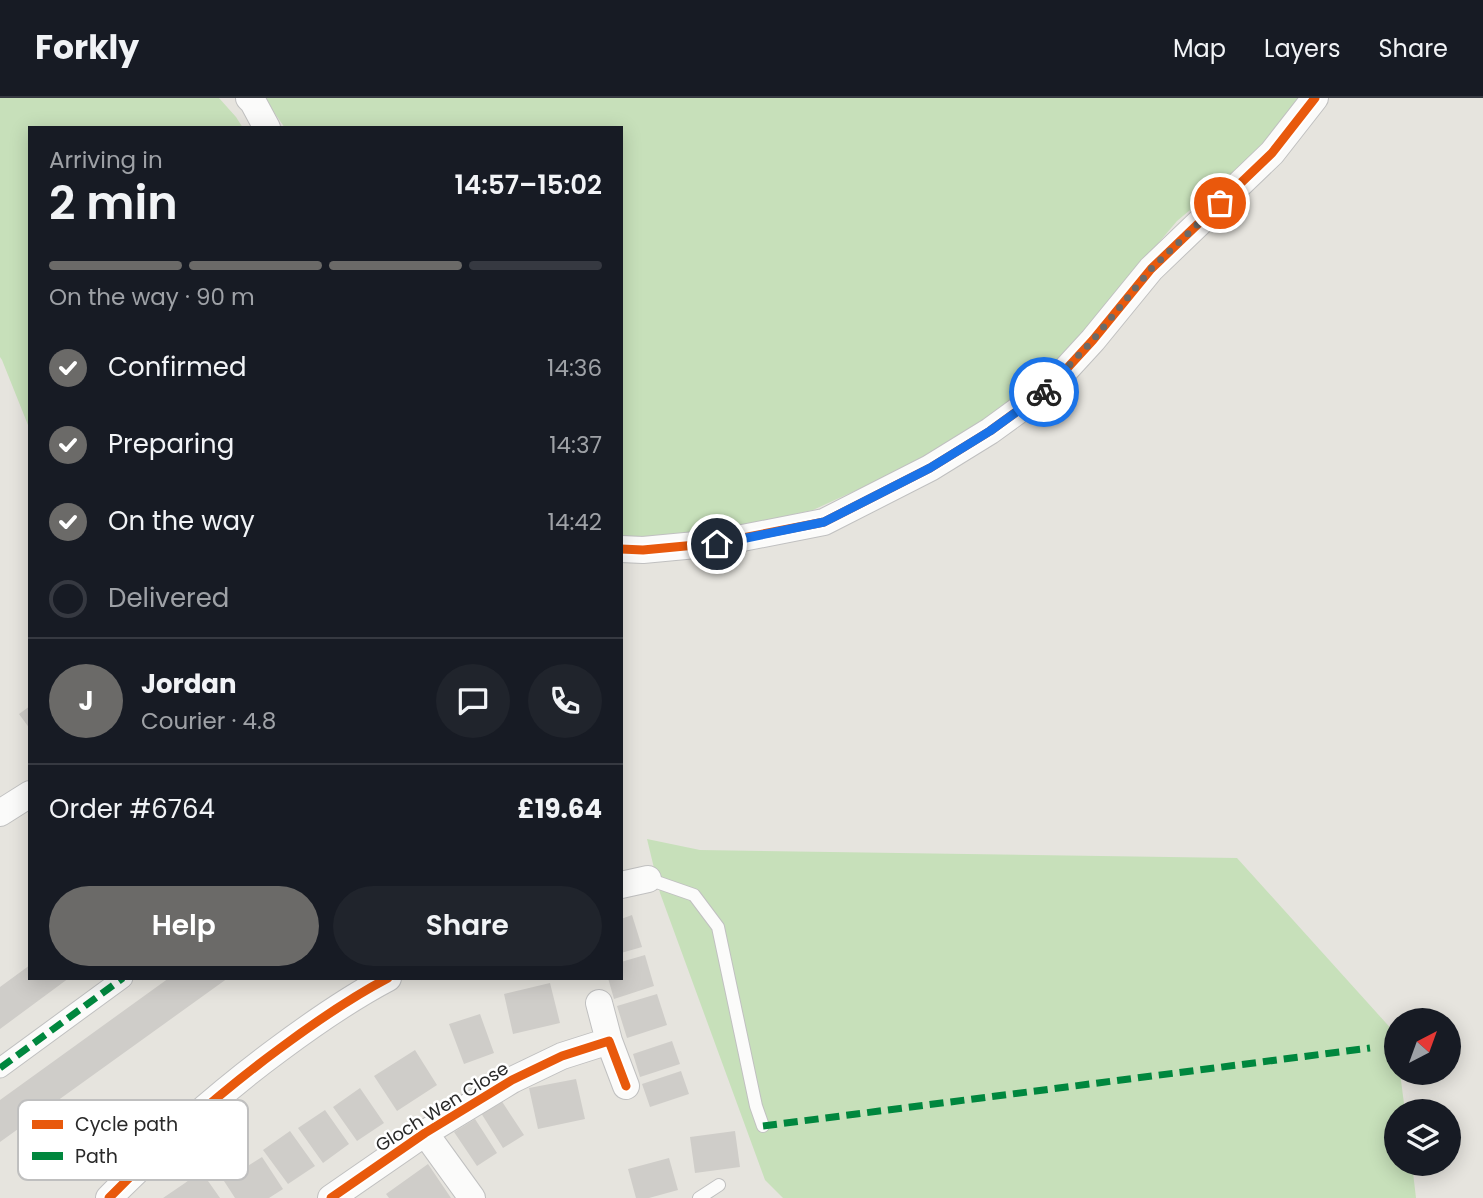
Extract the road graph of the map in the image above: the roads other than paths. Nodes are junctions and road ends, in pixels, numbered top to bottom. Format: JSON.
{"nodes":[{"id":1,"x":249,"y":98,"type":"edge"},
{"id":2,"x":1315,"y":98,"type":"edge"},
{"id":3,"x":266,"y":126,"type":"edge"},
{"id":4,"x":623,"y":549,"type":"edge"},
{"id":5,"x":28,"y":795,"type":"edge"},
{"id":6,"x":0,"y":813,"type":"edge"},
{"id":7,"x":648,"y":879,"type":"joint"},
{"id":8,"x":623,"y":885,"type":"edge"},
{"id":9,"x":120,"y":980,"type":"edge"},
{"id":10,"x":384,"y":980,"type":"edge"},
{"id":11,"x":598,"y":1003,"type":"dead end"},
{"id":12,"x":609,"y":1041,"type":"junction"},
{"id":13,"x":0,"y":1068,"type":"edge"},
{"id":14,"x":626,"y":1086,"type":"dead end"},
{"id":15,"x":213,"y":1100,"type":"edge"},
{"id":16,"x":763,"y":1126,"type":"dead end"},
{"id":17,"x":425,"y":1133,"type":"junction"},
{"id":18,"x":128,"y":1180,"type":"edge"},
{"id":19,"x":719,"y":1185,"type":"dead end"},
{"id":20,"x":109,"y":1198,"type":"edge"},
{"id":21,"x":331,"y":1198,"type":"edge"},
{"id":22,"x":472,"y":1198,"type":"edge"},
{"id":23,"x":699,"y":1198,"type":"edge"}],
"edges":[{"from":1,"to":3,"type":"street"},
{"from":2,"to":4,"type":"street"},
{"from":5,"to":6,"type":"street"},
{"from":7,"to":8,"type":"street"},
{"from":7,"to":16,"type":"lane"},
{"from":9,"to":13,"type":"street"},
{"from":10,"to":15,"type":"street"},
{"from":11,"to":12,"type":"street"},
{"from":12,"to":14,"type":"street"},
{"from":12,"to":17,"type":"street","name":"Gloch Wen Close"},
{"from":17,"to":21,"type":"street","name":"Gloch Wen Close"},
{"from":17,"to":22,"type":"street","name":"Gloch Wen Close"},
{"from":18,"to":20,"type":"street"},
{"from":19,"to":23,"type":"lane"}]}
